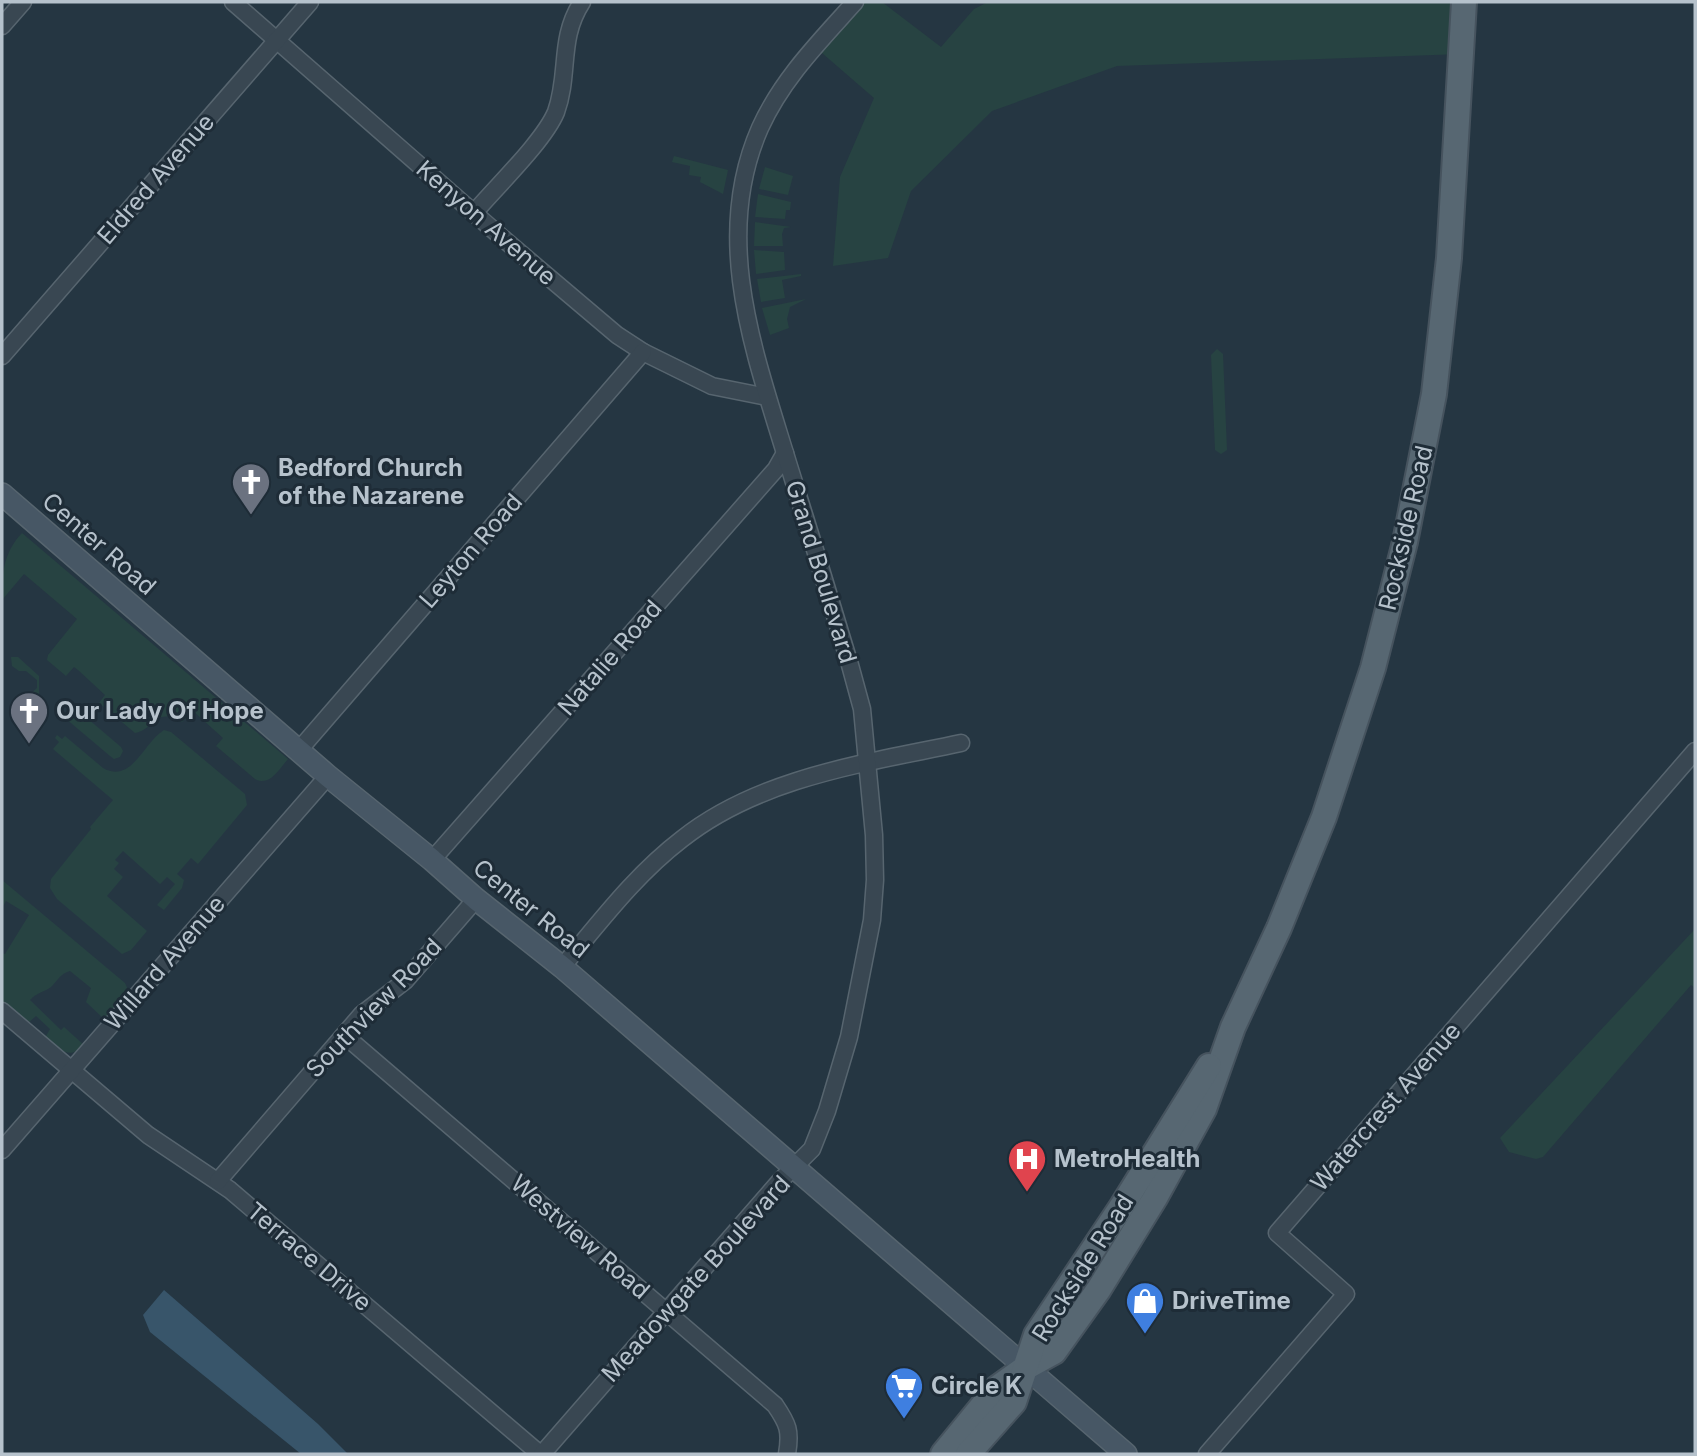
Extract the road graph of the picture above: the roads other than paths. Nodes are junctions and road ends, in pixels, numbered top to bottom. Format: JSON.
{"nodes":[{"id":1,"x":23,"y":2,"type":"edge"},
{"id":2,"x":233,"y":2,"type":"edge"},
{"id":3,"x":310,"y":2,"type":"edge"},
{"id":4,"x":582,"y":2,"type":"edge"},
{"id":5,"x":855,"y":2,"type":"edge"},
{"id":6,"x":1464,"y":2,"type":"edge"},
{"id":7,"x":2,"y":26,"type":"edge"},
{"id":8,"x":277,"y":39,"type":"junction"},
{"id":9,"x":474,"y":214,"type":"junction"},
{"id":10,"x":643,"y":352,"type":"junction"},
{"id":11,"x":2,"y":356,"type":"edge"},
{"id":12,"x":767,"y":397,"type":"junction"},
{"id":13,"x":785,"y":453,"type":"junction"},
{"id":14,"x":2,"y":494,"type":"edge"},
{"id":15,"x":961,"y":743,"type":"dead end"},
{"id":16,"x":299,"y":750,"type":"junction"},
{"id":17,"x":1695,"y":751,"type":"edge"},
{"id":18,"x":867,"y":763,"type":"junction"},
{"id":19,"x":328,"y":776,"type":"junction"},
{"id":20,"x":432,"y":860,"type":"junction"},
{"id":21,"x":475,"y":899,"type":"junction"},
{"id":22,"x":562,"y":967,"type":"junction"},
{"id":23,"x":2,"y":1011,"type":"edge"},
{"id":24,"x":344,"y":1035,"type":"junction"},
{"id":25,"x":72,"y":1069,"type":"junction"},
{"id":26,"x":2,"y":1150,"type":"edge"},
{"id":27,"x":795,"y":1168,"type":"junction"},
{"id":28,"x":218,"y":1181,"type":"junction"},
{"id":29,"x":666,"y":1311,"type":"junction"},
{"id":30,"x":1025,"y":1368,"type":"junction"},
{"id":31,"x":541,"y":1454,"type":"edge"},
{"id":32,"x":786,"y":1454,"type":"edge"},
{"id":33,"x":943,"y":1454,"type":"edge"},
{"id":34,"x":968,"y":1454,"type":"edge"},
{"id":35,"x":1125,"y":1454,"type":"edge"},
{"id":36,"x":1207,"y":1454,"type":"edge"}],
"edges":[{"from":1,"to":7,"type":"street"},
{"from":2,"to":8,"type":"street","name":"Kenyon Avenue"},
{"from":3,"to":8,"type":"street","name":"Eldred Avenue"},
{"from":4,"to":9,"type":"street"},
{"from":5,"to":12,"type":"street","name":"Grand Boulevard"},
{"from":6,"to":30,"type":"main road","name":"Rockside Road"},
{"from":8,"to":9,"type":"street","name":"Kenyon Avenue"},
{"from":8,"to":11,"type":"street","name":"Eldred Avenue"},
{"from":9,"to":10,"type":"street","name":"Kenyon Avenue"},
{"from":10,"to":12,"type":"street","name":"Kenyon Avenue"},
{"from":10,"to":16,"type":"street","name":"Leyton Road"},
{"from":12,"to":13,"type":"street","name":"Grand Boulevard"},
{"from":13,"to":18,"type":"street","name":"Grand Boulevard"},
{"from":13,"to":20,"type":"street","name":"Natalie Road"},
{"from":14,"to":16,"type":"main road","name":"Center Road"},
{"from":15,"to":18,"type":"street"},
{"from":16,"to":19,"type":"main road","name":"Center Road"},
{"from":17,"to":36,"type":"street","name":"Watercrest Avenue"},
{"from":18,"to":22,"type":"street"},
{"from":18,"to":27,"type":"street","name":"Grand Boulevard"},
{"from":19,"to":20,"type":"main road","name":"Center Road"},
{"from":19,"to":25,"type":"street","name":"Willard Avenue"},
{"from":20,"to":21,"type":"main road","name":"Center Road"},
{"from":21,"to":22,"type":"main road","name":"Center Road"},
{"from":21,"to":24,"type":"street","name":"Southview Road"},
{"from":22,"to":27,"type":"main road","name":"Center Road"},
{"from":23,"to":25,"type":"street","name":"Terrace Drive"},
{"from":24,"to":28,"type":"street","name":"Southview Road"},
{"from":24,"to":29,"type":"street","name":"Westview Road"},
{"from":25,"to":26,"type":"street","name":"Willard Avenue"},
{"from":25,"to":28,"type":"street","name":"Terrace Drive"},
{"from":27,"to":29,"type":"street","name":"Meadowgate Boulevard"},
{"from":27,"to":30,"type":"main road","name":"Center Road"},
{"from":28,"to":31,"type":"street","name":"Terrace Drive"},
{"from":29,"to":31,"type":"street","name":"Meadowgate Boulevard"},
{"from":29,"to":32,"type":"street","name":"Westview Road"},
{"from":30,"to":33,"type":"main road","name":"Rockside Road"},
{"from":30,"to":34,"type":"main road","name":"Rockside Road"},
{"from":30,"to":35,"type":"main road","name":"Center Road"}]}
